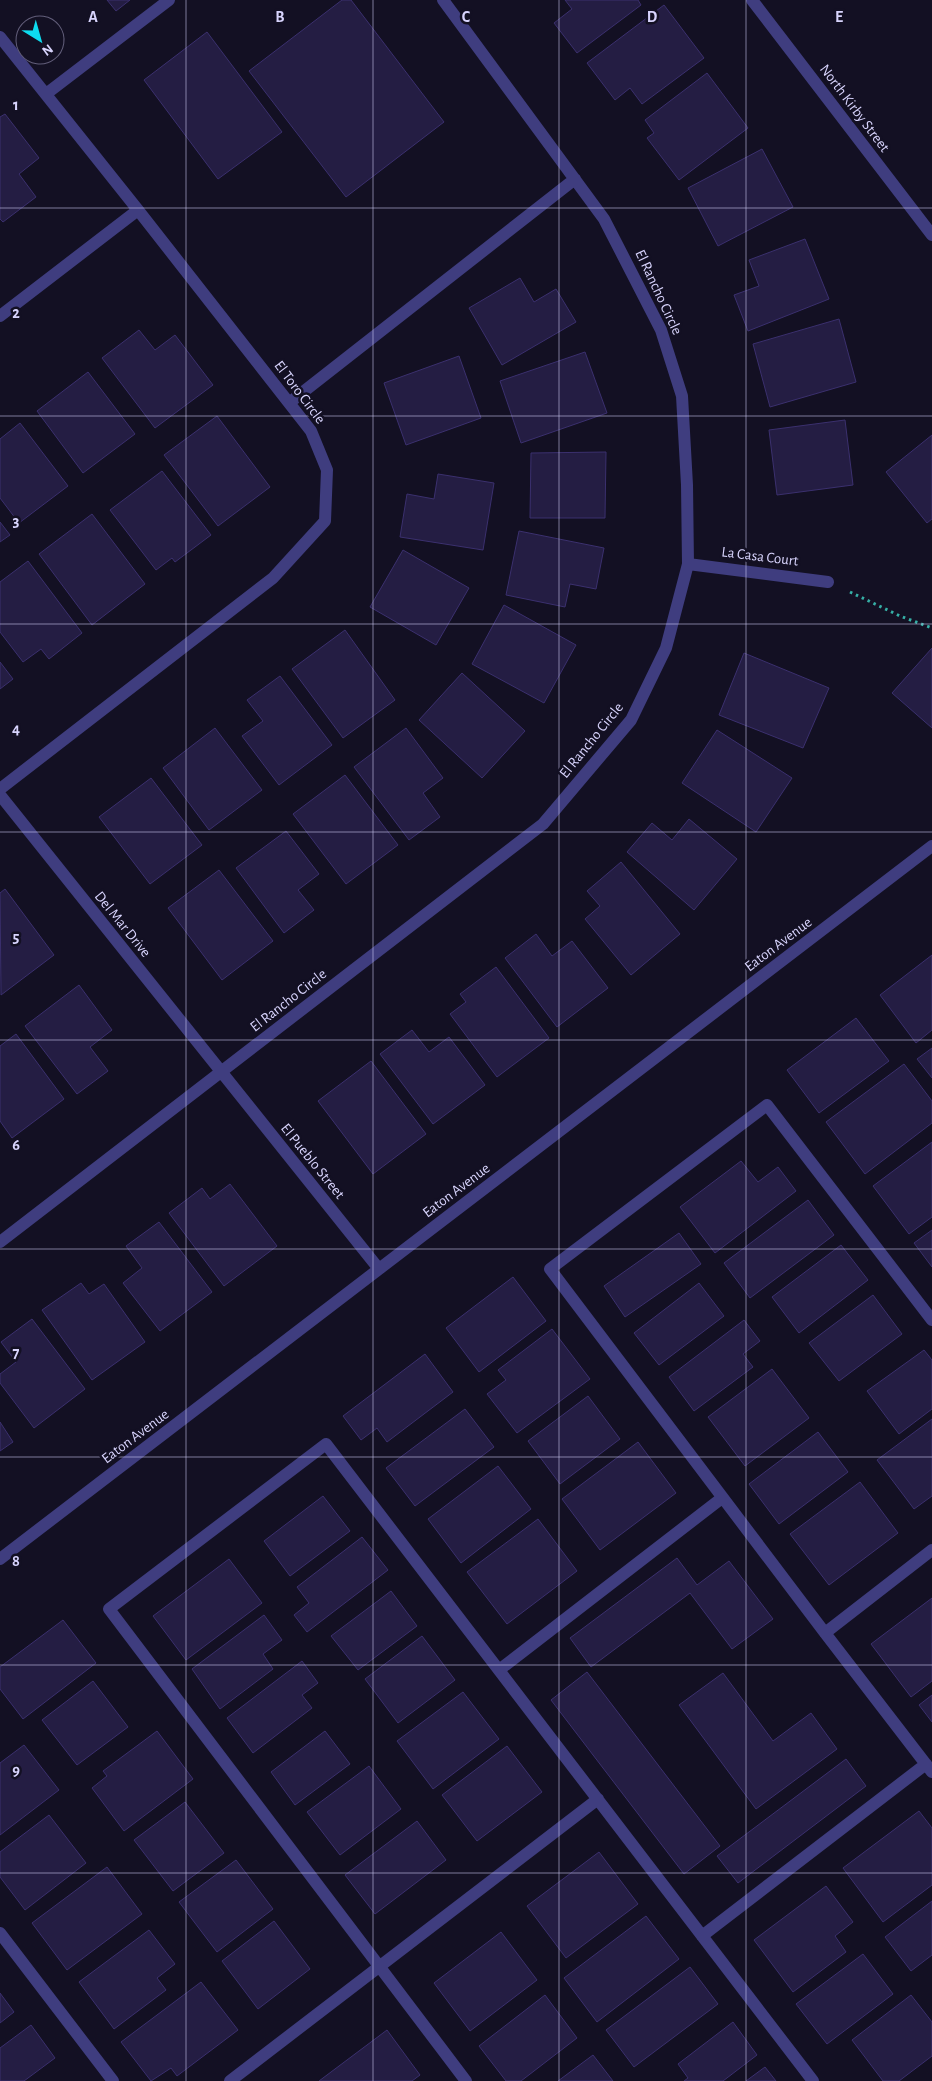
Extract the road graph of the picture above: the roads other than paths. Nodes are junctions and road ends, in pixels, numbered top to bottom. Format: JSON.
{"nodes":[{"id":1,"x":169,"y":0,"type":"edge"},
{"id":2,"x":444,"y":0,"type":"edge"},
{"id":3,"x":752,"y":0,"type":"edge"},
{"id":4,"x":0,"y":38,"type":"edge"},
{"id":5,"x":46,"y":94,"type":"junction"},
{"id":6,"x":575,"y":179,"type":"junction"},
{"id":7,"x":138,"y":210,"type":"junction"},
{"id":8,"x":932,"y":235,"type":"edge"},
{"id":9,"x":0,"y":316,"type":"edge"},
{"id":10,"x":289,"y":403,"type":"junction"},
{"id":11,"x":688,"y":564,"type":"junction"},
{"id":12,"x":828,"y":582,"type":"road end"},
{"id":13,"x":0,"y":789,"type":"edge"},
{"id":14,"x":0,"y":795,"type":"edge"},
{"id":15,"x":932,"y":846,"type":"edge"},
{"id":16,"x":221,"y":1072,"type":"junction"},
{"id":17,"x":0,"y":1242,"type":"edge"},
{"id":18,"x":379,"y":1269,"type":"junction"},
{"id":19,"x":932,"y":1320,"type":"edge"},
{"id":20,"x":722,"y":1498,"type":"junction"},
{"id":21,"x":932,"y":1550,"type":"edge"},
{"id":22,"x":0,"y":1559,"type":"edge"},
{"id":23,"x":824,"y":1633,"type":"junction"},
{"id":24,"x":499,"y":1670,"type":"junction"},
{"id":25,"x":929,"y":1768,"type":"edge"},
{"id":26,"x":598,"y":1799,"type":"junction"},
{"id":27,"x":0,"y":1933,"type":"edge"},
{"id":28,"x":702,"y":1936,"type":"junction"},
{"id":29,"x":380,"y":1966,"type":"junction"},
{"id":30,"x":113,"y":2081,"type":"edge"},
{"id":31,"x":230,"y":2081,"type":"edge"},
{"id":32,"x":466,"y":2081,"type":"edge"},
{"id":33,"x":813,"y":2081,"type":"edge"}],
"edges":[{"from":1,"to":5,"type":"street"},
{"from":2,"to":6,"type":"street","name":"El Rancho Circle"},
{"from":3,"to":8,"type":"street","name":"North Kirby Street"},
{"from":4,"to":5,"type":"street","name":"El Toro Circle"},
{"from":5,"to":7,"type":"street","name":"El Toro Circle"},
{"from":6,"to":10,"type":"street"},
{"from":6,"to":11,"type":"street","name":"El Rancho Circle"},
{"from":7,"to":9,"type":"street"},
{"from":7,"to":10,"type":"street","name":"El Toro Circle"},
{"from":10,"to":13,"type":"street","name":"El Toro Circle"},
{"from":11,"to":12,"type":"street","name":"La Casa Court"},
{"from":11,"to":16,"type":"street","name":"El Rancho Circle"},
{"from":14,"to":16,"type":"street","name":"Del Mar Drive"},
{"from":15,"to":18,"type":"street","name":"Eaton Avenue"},
{"from":16,"to":17,"type":"street","name":"El Rancho Circle"},
{"from":16,"to":18,"type":"street","name":"El Pueblo Street"},
{"from":18,"to":22,"type":"street","name":"Eaton Avenue"},
{"from":19,"to":20,"type":"street"},
{"from":20,"to":23,"type":"street"},
{"from":20,"to":24,"type":"street"},
{"from":21,"to":23,"type":"street"},
{"from":23,"to":25,"type":"street"},
{"from":24,"to":26,"type":"street"},
{"from":24,"to":29,"type":"street"},
{"from":25,"to":28,"type":"street"},
{"from":26,"to":28,"type":"street"},
{"from":26,"to":29,"type":"street"},
{"from":27,"to":30,"type":"street"},
{"from":28,"to":33,"type":"street"},
{"from":29,"to":31,"type":"street"},
{"from":29,"to":32,"type":"street"}]}
